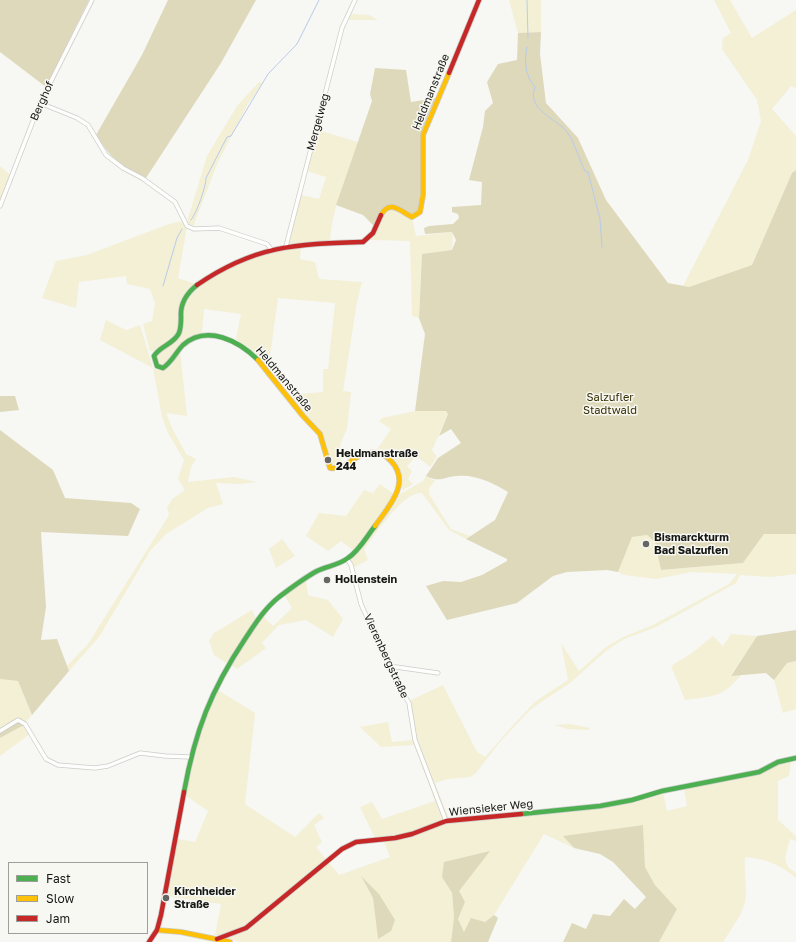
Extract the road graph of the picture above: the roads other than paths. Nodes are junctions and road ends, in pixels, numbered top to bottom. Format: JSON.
{"nodes":[{"id":1,"x":92,"y":0,"type":"edge"},
{"id":2,"x":355,"y":0,"type":"edge"},
{"id":3,"x":479,"y":0,"type":"edge"},
{"id":4,"x":40,"y":103,"type":"junction"},
{"id":5,"x":0,"y":206,"type":"edge"},
{"id":6,"x":286,"y":246,"type":"junction"},
{"id":7,"x":271,"y":249,"type":"junction"},
{"id":8,"x":348,"y":560,"type":"junction"},
{"id":9,"x":389,"y":666,"type":"junction"},
{"id":10,"x":438,"y":674,"type":"dead end"},
{"id":11,"x":0,"y":731,"type":"edge"},
{"id":12,"x":190,"y":757,"type":"junction"},
{"id":13,"x":796,"y":758,"type":"edge"},
{"id":14,"x":446,"y":821,"type":"junction"},
{"id":15,"x":157,"y":930,"type":"junction"},
{"id":16,"x":217,"y":939,"type":"junction"},
{"id":17,"x":149,"y":942,"type":"edge"},
{"id":18,"x":230,"y":942,"type":"edge"}],
"edges":[{"from":1,"to":4,"type":"street","name":"Berghof"},
{"from":2,"to":6,"type":"street","name":"Mergelweg"},
{"from":3,"to":6,"type":"main road","name":"Heldmanstraße"},
{"from":4,"to":5,"type":"street","name":"Berghof"},
{"from":4,"to":7,"type":"street"},
{"from":6,"to":7,"type":"main road","name":"Heldmanstraße"},
{"from":7,"to":8,"type":"main road","name":"Heldmanstraße"},
{"from":8,"to":9,"type":"street","name":"Vierenbergstraße"},
{"from":8,"to":12,"type":"main road"},
{"from":9,"to":10,"type":"street"},
{"from":9,"to":14,"type":"street","name":"Vierenbergstraße"},
{"from":11,"to":12,"type":"street"},
{"from":12,"to":15,"type":"main road"},
{"from":13,"to":14,"type":"main road","name":"Wiensieker Weg"},
{"from":14,"to":16,"type":"main road","name":"Wiensieker Weg"},
{"from":15,"to":16,"type":"main road"},
{"from":15,"to":17,"type":"main road"},
{"from":16,"to":18,"type":"main road"}]}
